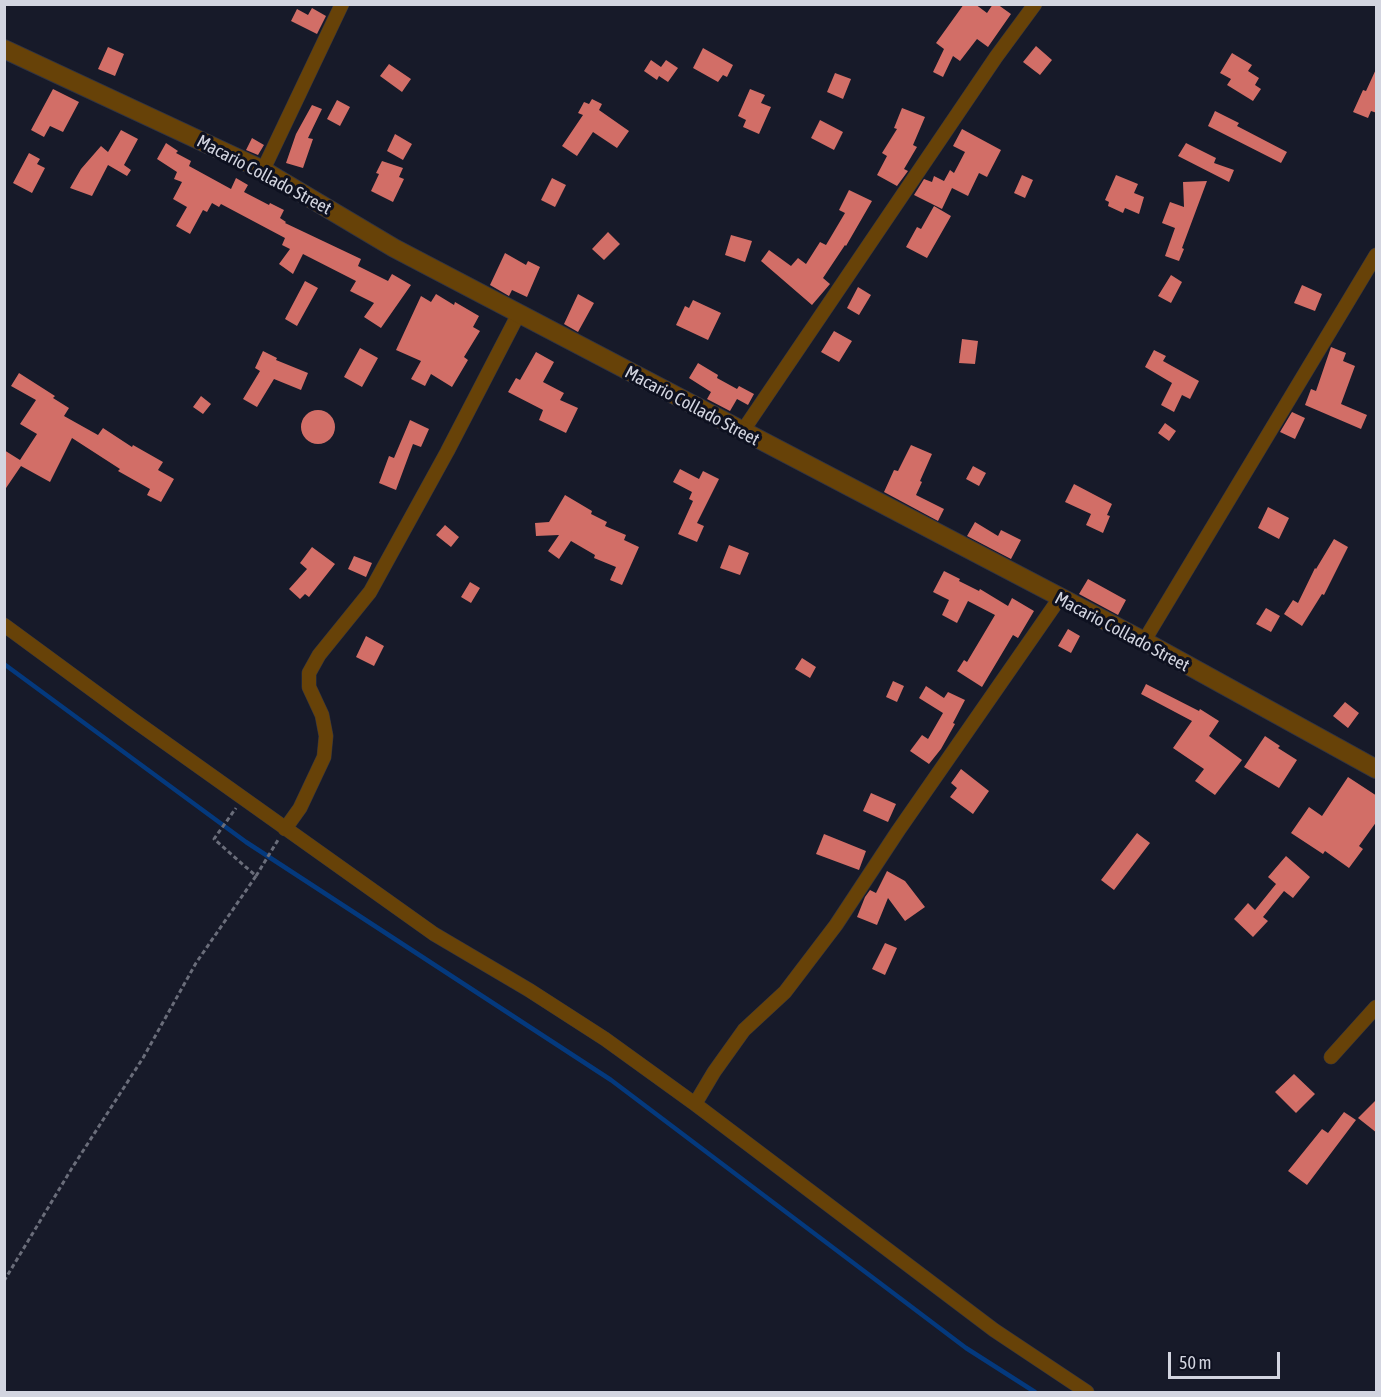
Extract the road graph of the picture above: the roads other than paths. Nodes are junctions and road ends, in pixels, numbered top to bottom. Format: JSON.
{"nodes":[{"id":1,"x":342,"y":4,"type":"edge"},
{"id":2,"x":1035,"y":4,"type":"edge"},
{"id":3,"x":4,"y":49,"type":"edge"},
{"id":4,"x":263,"y":170,"type":"junction"},
{"id":5,"x":1377,"y":255,"type":"edge"},
{"id":6,"x":518,"y":315,"type":"junction"},
{"id":7,"x":742,"y":432,"type":"junction"},
{"id":8,"x":1059,"y":599,"type":"junction"},
{"id":9,"x":4,"y":625,"type":"edge"},
{"id":10,"x":1144,"y":641,"type":"junction"},
{"id":11,"x":1377,"y":769,"type":"edge"},
{"id":12,"x":282,"y":834,"type":"junction"},
{"id":13,"x":1377,"y":1007,"type":"edge"},
{"id":14,"x":1331,"y":1057,"type":"dead end"},
{"id":15,"x":695,"y":1104,"type":"junction"},
{"id":16,"x":1087,"y":1392,"type":"edge"}],
"edges":[{"from":1,"to":4,"type":"street"},
{"from":2,"to":7,"type":"street"},
{"from":3,"to":4,"type":"street","name":"Macario Collado Street"},
{"from":4,"to":6,"type":"street","name":"Macario Collado Street"},
{"from":5,"to":10,"type":"street"},
{"from":6,"to":7,"type":"street","name":"Macario Collado Street"},
{"from":6,"to":12,"type":"street"},
{"from":7,"to":8,"type":"street","name":"Macario Collado Street"},
{"from":8,"to":10,"type":"street","name":"Macario Collado Street"},
{"from":8,"to":15,"type":"street"},
{"from":9,"to":12,"type":"street"},
{"from":10,"to":11,"type":"street","name":"Macario Collado Street"},
{"from":12,"to":15,"type":"street"},
{"from":13,"to":14,"type":"street"},
{"from":15,"to":16,"type":"street"}]}
